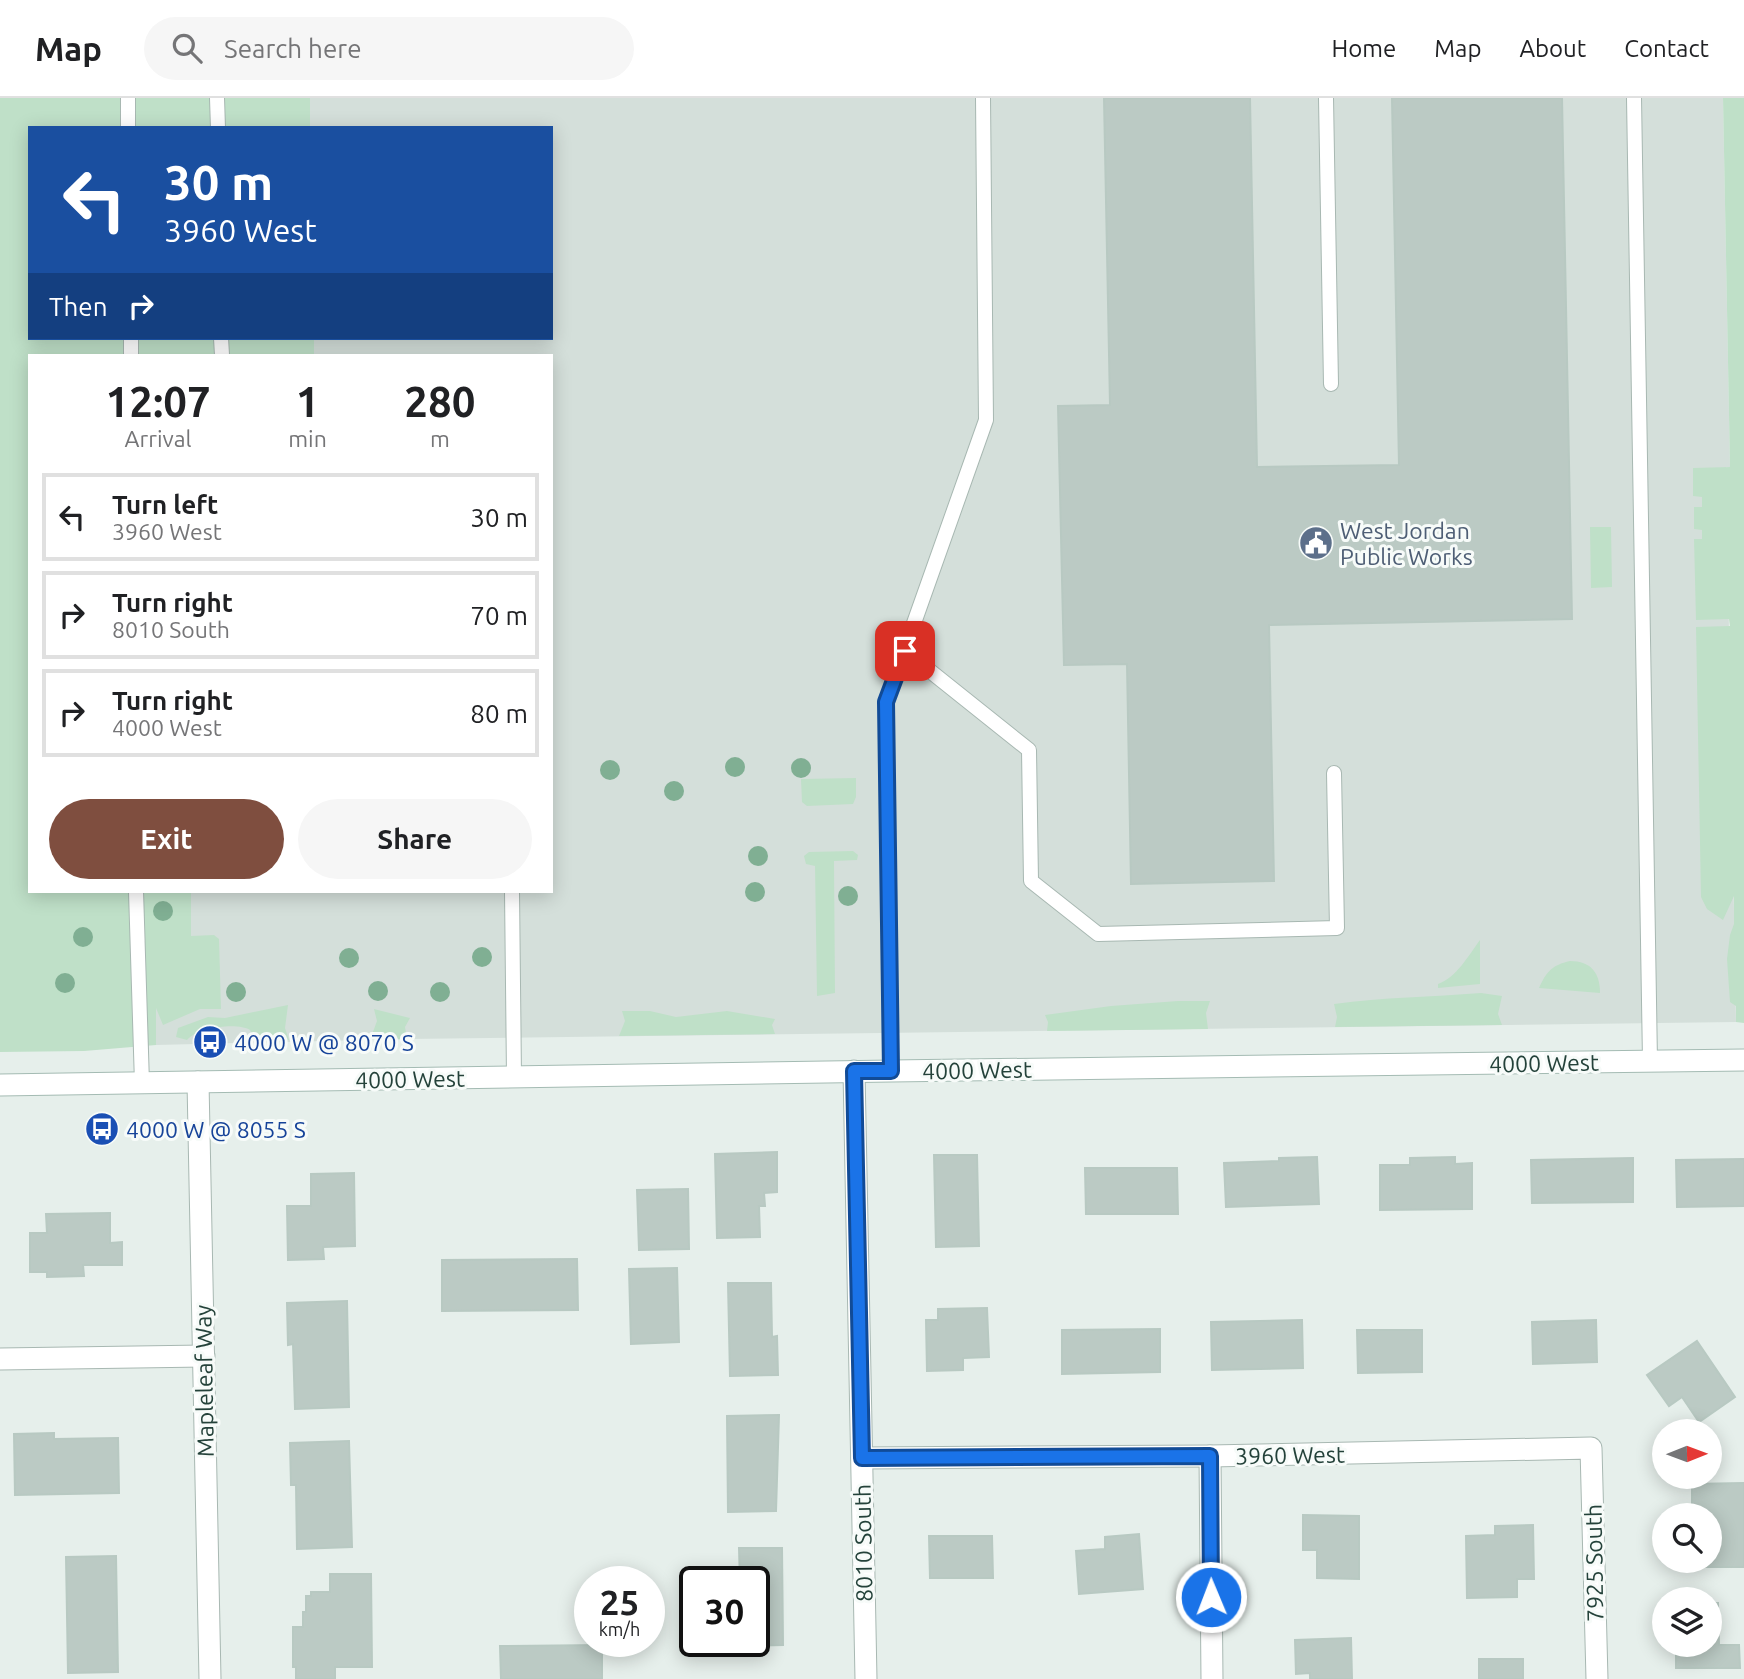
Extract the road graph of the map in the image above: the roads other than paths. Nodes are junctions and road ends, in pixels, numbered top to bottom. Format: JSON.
{"nodes":[{"id":1,"x":128,"y":98,"type":"edge"},
{"id":2,"x":217,"y":98,"type":"edge"},
{"id":3,"x":983,"y":98,"type":"edge"},
{"id":4,"x":1326,"y":98,"type":"edge"},
{"id":5,"x":1634,"y":98,"type":"edge"},
{"id":6,"x":128,"y":126,"type":"edge"},
{"id":7,"x":218,"y":126,"type":"edge"},
{"id":8,"x":1331,"y":384,"type":"dead end"},
{"id":9,"x":905,"y":651,"type":"junction"},
{"id":10,"x":1334,"y":773,"type":"dead end"},
{"id":11,"x":136,"y":893,"type":"edge"},
{"id":12,"x":512,"y":893,"type":"edge"},
{"id":13,"x":1744,"y":1060,"type":"edge"},
{"id":14,"x":1650,"y":1061,"type":"junction"},
{"id":15,"x":854,"y":1071,"type":"junction"},
{"id":16,"x":891,"y":1071,"type":"junction"},
{"id":17,"x":514,"y":1077,"type":"junction"},
{"id":18,"x":198,"y":1082,"type":"junction"},
{"id":19,"x":142,"y":1083,"type":"junction"},
{"id":20,"x":0,"y":1085,"type":"edge"},
{"id":21,"x":204,"y":1356,"type":"junction"},
{"id":22,"x":0,"y":1359,"type":"edge"},
{"id":23,"x":1591,"y":1448,"type":"joint"},
{"id":24,"x":1210,"y":1456,"type":"junction"},
{"id":25,"x":862,"y":1458,"type":"junction"},
{"id":26,"x":210,"y":1679,"type":"edge"},
{"id":27,"x":866,"y":1679,"type":"edge"},
{"id":28,"x":1212,"y":1679,"type":"edge"},
{"id":29,"x":1597,"y":1679,"type":"edge"}],
"edges":[{"from":1,"to":6,"type":"lane"},
{"from":2,"to":7,"type":"lane"},
{"from":3,"to":9,"type":"lane"},
{"from":4,"to":8,"type":"lane"},
{"from":5,"to":14,"type":"lane"},
{"from":9,"to":10,"type":"lane"},
{"from":9,"to":16,"type":"lane"},
{"from":11,"to":19,"type":"lane"},
{"from":12,"to":17,"type":"lane"},
{"from":13,"to":14,"type":"street","name":"4000 West"},
{"from":14,"to":16,"type":"street","name":"4000 West"},
{"from":15,"to":16,"type":"street","name":"4000 West"},
{"from":15,"to":17,"type":"street","name":"4000 West"},
{"from":15,"to":25,"type":"street","name":"8010 South"},
{"from":17,"to":18,"type":"street","name":"4000 West"},
{"from":18,"to":19,"type":"street","name":"4000 West"},
{"from":18,"to":21,"type":"street","name":"Mapleleaf Way"},
{"from":19,"to":20,"type":"street","name":"4000 West"},
{"from":21,"to":22,"type":"street"},
{"from":21,"to":26,"type":"street","name":"Mapleleaf Way"},
{"from":23,"to":24,"type":"street","name":"3960 West"},
{"from":23,"to":29,"type":"street","name":"7925 South"},
{"from":24,"to":25,"type":"street","name":"3960 West"},
{"from":24,"to":28,"type":"street"},
{"from":25,"to":27,"type":"street","name":"8010 South"}]}
